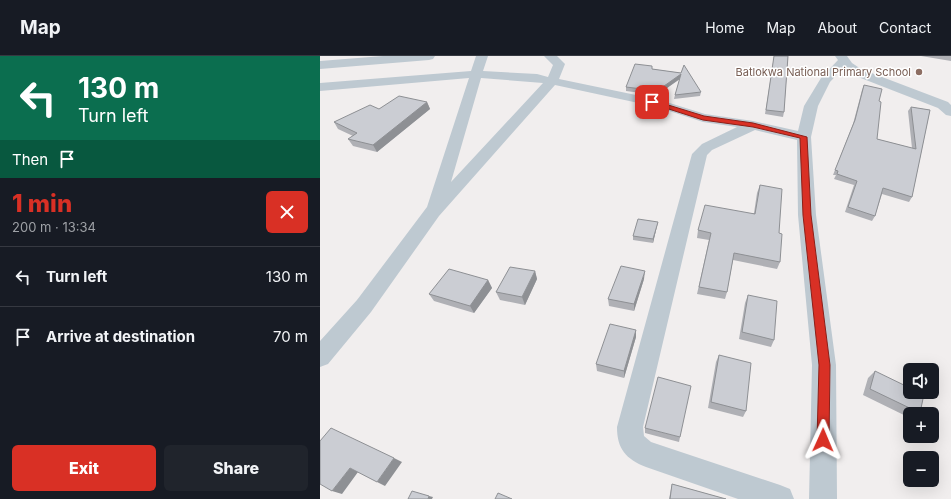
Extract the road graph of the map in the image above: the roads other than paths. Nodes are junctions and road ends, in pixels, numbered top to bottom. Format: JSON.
{"nodes":[{"id":1,"x":429,"y":56,"type":"edge"},
{"id":2,"x":482,"y":56,"type":"edge"},
{"id":3,"x":550,"y":56,"type":"edge"},
{"id":4,"x":842,"y":59,"type":"edge"},
{"id":5,"x":320,"y":65,"type":"edge"},
{"id":6,"x":476,"y":74,"type":"junction"},
{"id":7,"x":552,"y":81,"type":"junction"},
{"id":8,"x":320,"y":87,"type":"edge"},
{"id":9,"x":948,"y":108,"type":"edge"},
{"id":10,"x":753,"y":125,"type":"junction"},
{"id":11,"x":804,"y":137,"type":"junction"},
{"id":12,"x":433,"y":212,"type":"junction"},
{"id":13,"x":320,"y":357,"type":"edge"},
{"id":14,"x":780,"y":499,"type":"edge"},
{"id":15,"x":823,"y":499,"type":"edge"}],
"edges":[{"from":1,"to":5,"type":"street"},
{"from":2,"to":6,"type":"street"},
{"from":3,"to":7,"type":"street"},
{"from":4,"to":9,"type":"street"},
{"from":4,"to":11,"type":"street"},
{"from":6,"to":7,"type":"street"},
{"from":6,"to":8,"type":"street"},
{"from":6,"to":12,"type":"street"},
{"from":7,"to":10,"type":"street"},
{"from":7,"to":12,"type":"street"},
{"from":10,"to":11,"type":"street"},
{"from":10,"to":14,"type":"street"},
{"from":11,"to":15,"type":"street"},
{"from":12,"to":13,"type":"street"}]}
